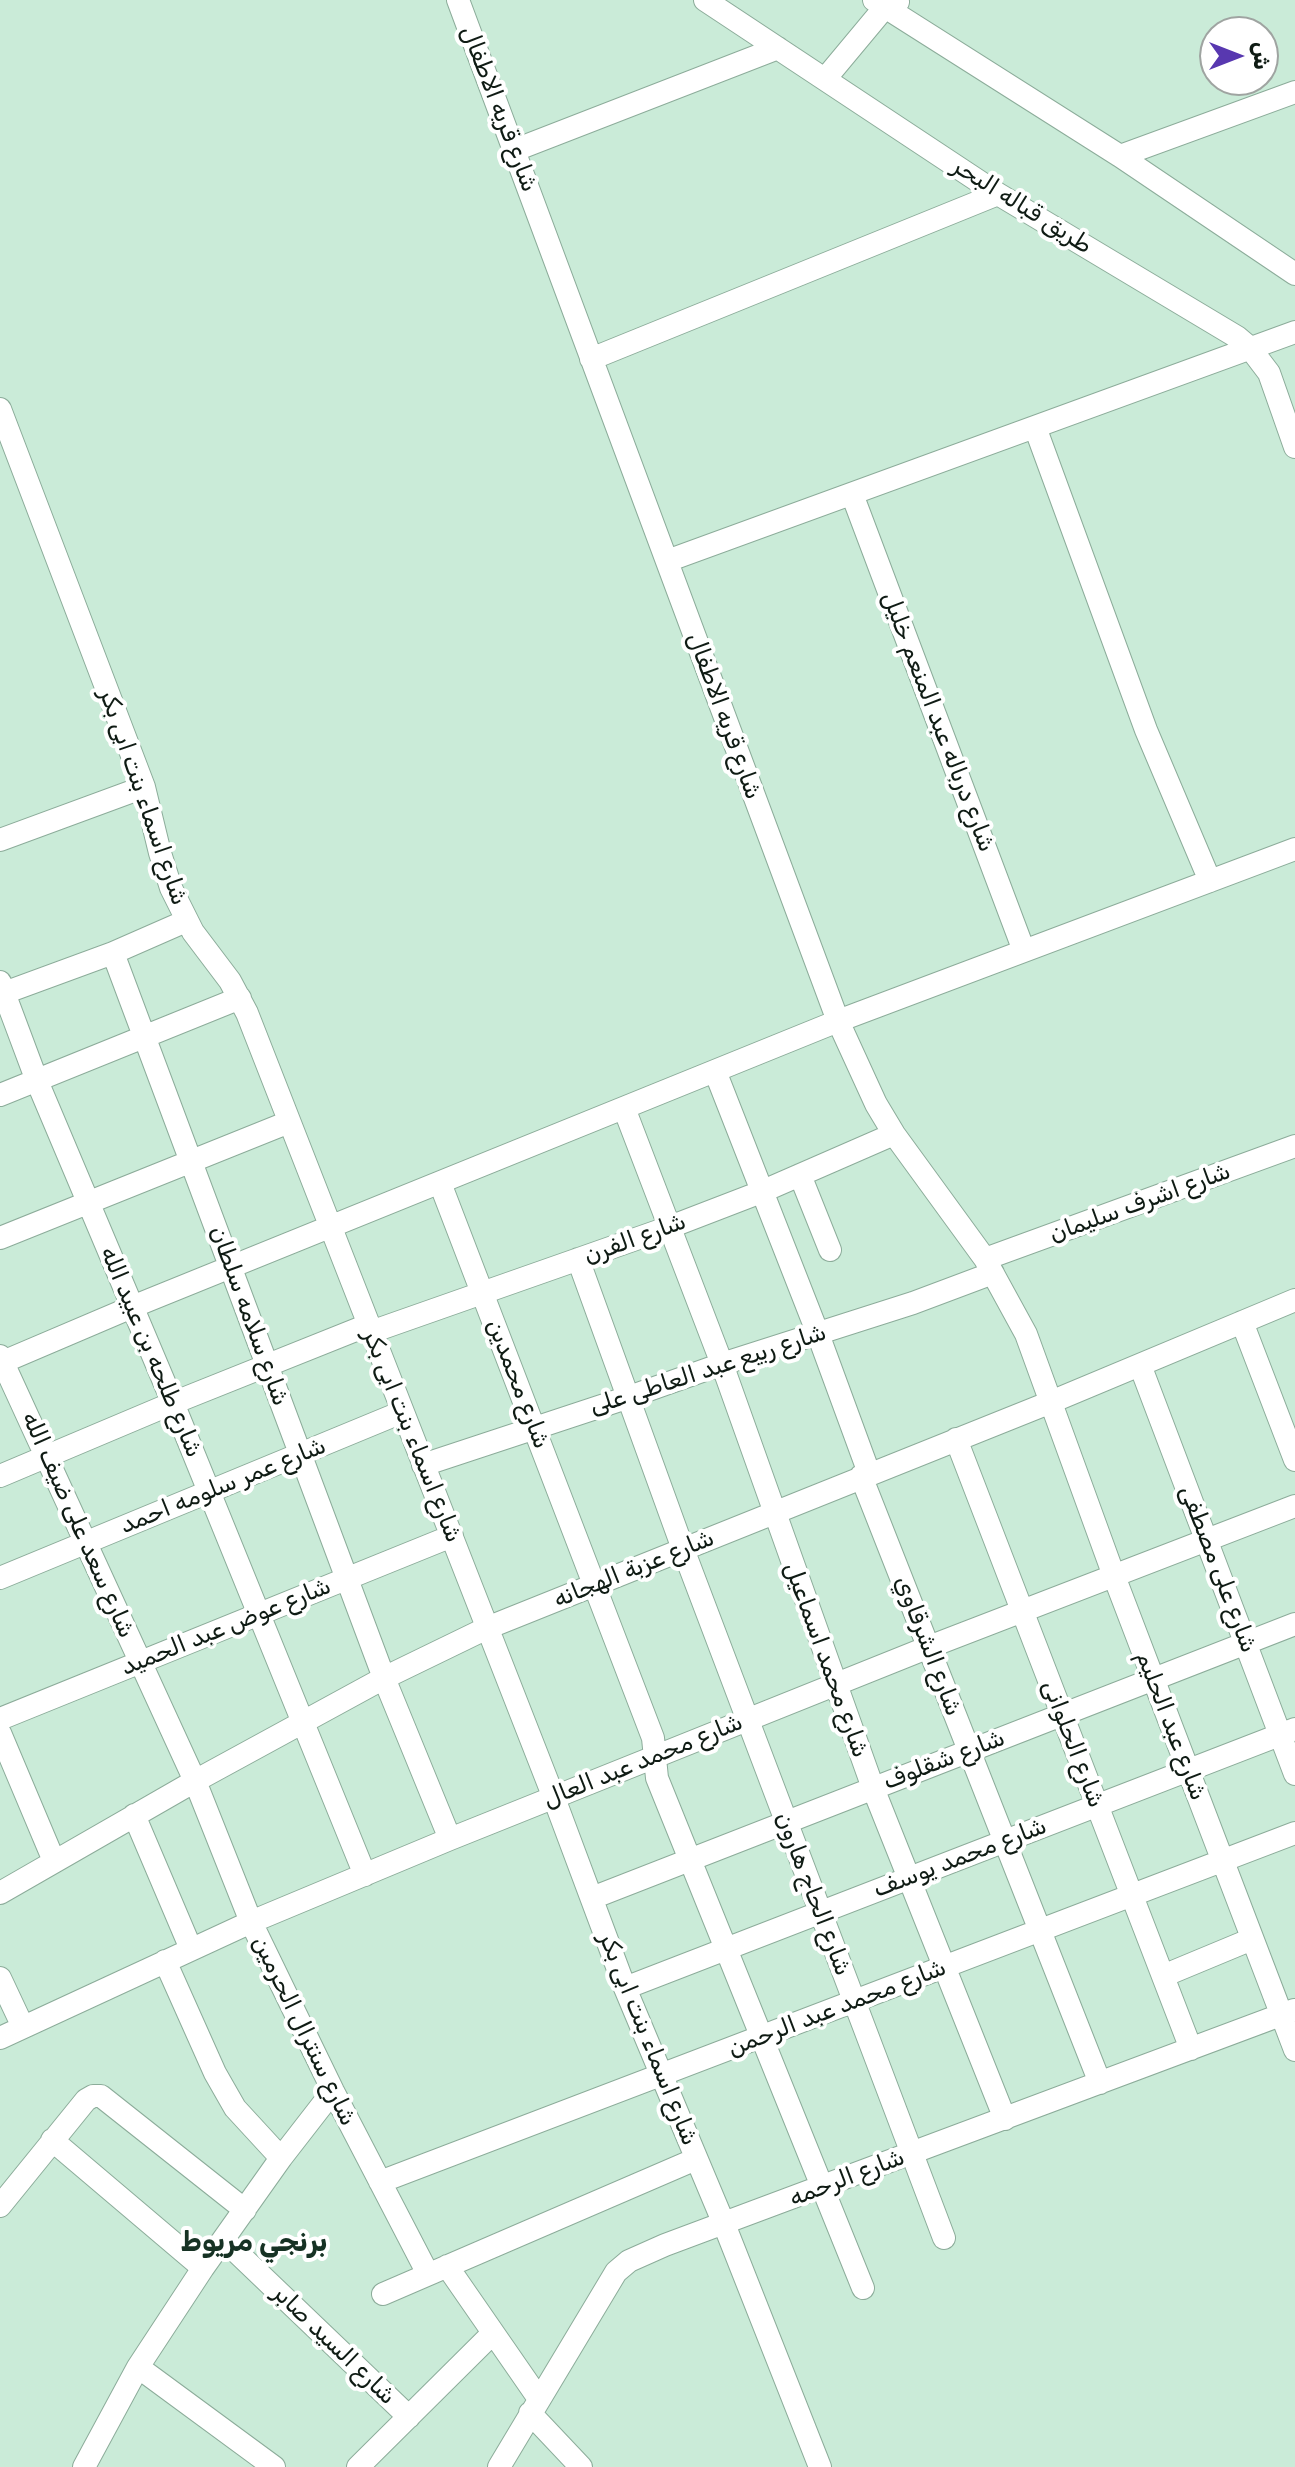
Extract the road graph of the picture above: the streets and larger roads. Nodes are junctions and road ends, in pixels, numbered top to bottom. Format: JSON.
{"nodes":[{"id":1,"x":458,"y":0,"type":"edge"},
{"id":2,"x":705,"y":0,"type":"edge"},
{"id":3,"x":887,"y":2,"type":"edge"},
{"id":4,"x":778,"y":48,"type":"junction"},
{"id":5,"x":825,"y":79,"type":"junction"},
{"id":6,"x":1295,"y":92,"type":"edge"},
{"id":7,"x":515,"y":150,"type":"junction"},
{"id":8,"x":1120,"y":156,"type":"junction"},
{"id":9,"x":998,"y":194,"type":"junction"},
{"id":10,"x":1295,"y":274,"type":"edge"},
{"id":11,"x":1295,"y":332,"type":"edge"},
{"id":12,"x":1250,"y":348,"type":"junction"},
{"id":13,"x":591,"y":359,"type":"junction"},
{"id":14,"x":0,"y":409,"type":"edge"},
{"id":15,"x":1035,"y":427,"type":"junction"},
{"id":16,"x":1295,"y":447,"type":"edge"},
{"id":17,"x":852,"y":494,"type":"junction"},
{"id":18,"x":667,"y":561,"type":"junction"},
{"id":19,"x":144,"y":787,"type":"junction"},
{"id":20,"x":0,"y":840,"type":"edge"},
{"id":21,"x":1295,"y":849,"type":"edge"},
{"id":22,"x":1210,"y":881,"type":"junction"},
{"id":23,"x":186,"y":921,"type":"junction"},
{"id":24,"x":1024,"y":951,"type":"junction"},
{"id":25,"x":113,"y":953,"type":"junction"},
{"id":26,"x":2,"y":988,"type":"edge"},
{"id":27,"x":240,"y":998,"type":"junction"},
{"id":28,"x":838,"y":1021,"type":"junction"},
{"id":29,"x":144,"y":1037,"type":"junction"},
{"id":30,"x":715,"y":1071,"type":"junction"},
{"id":31,"x":37,"y":1081,"type":"junction"},
{"id":32,"x":0,"y":1095,"type":"edge"},
{"id":33,"x":624,"y":1108,"type":"junction"},
{"id":34,"x":289,"y":1122,"type":"junction"},
{"id":35,"x":894,"y":1134,"type":"junction"},
{"id":36,"x":1295,"y":1146,"type":"edge"},
{"id":37,"x":191,"y":1161,"type":"junction"},
{"id":38,"x":800,"y":1175,"type":"junction"},
{"id":39,"x":440,"y":1183,"type":"junction"},
{"id":40,"x":761,"y":1192,"type":"junction"},
{"id":41,"x":89,"y":1204,"type":"junction"},
{"id":42,"x":670,"y":1227,"type":"junction"},
{"id":43,"x":330,"y":1228,"type":"junction"},
{"id":44,"x":0,"y":1238,"type":"edge"},
{"id":45,"x":830,"y":1250,"type":"dead end"},
{"id":46,"x":578,"y":1259,"type":"junction"},
{"id":47,"x":989,"y":1266,"type":"junction"},
{"id":48,"x":231,"y":1268,"type":"junction"},
{"id":49,"x":482,"y":1293,"type":"junction"},
{"id":50,"x":1295,"y":1300,"type":"edge"},
{"id":51,"x":132,"y":1307,"type":"junction"},
{"id":52,"x":1242,"y":1322,"type":"junction"},
{"id":53,"x":370,"y":1328,"type":"junction"},
{"id":54,"x":818,"y":1334,"type":"junction"},
{"id":55,"x":1,"y":1359,"type":"edge"},
{"id":56,"x":722,"y":1364,"type":"junction"},
{"id":57,"x":1140,"y":1365,"type":"junction"},
{"id":58,"x":268,"y":1366,"type":"junction"},
{"id":59,"x":629,"y":1397,"type":"junction"},
{"id":60,"x":1051,"y":1402,"type":"junction"},
{"id":61,"x":173,"y":1403,"type":"junction"},
{"id":62,"x":402,"y":1412,"type":"junction"},
{"id":63,"x":535,"y":1428,"type":"junction"},
{"id":64,"x":956,"y":1439,"type":"junction"},
{"id":65,"x":300,"y":1454,"type":"junction"},
{"id":66,"x":47,"y":1456,"type":"junction"},
{"id":67,"x":1295,"y":1460,"type":"edge"},
{"id":68,"x":423,"y":1465,"type":"junction"},
{"id":69,"x":865,"y":1475,"type":"junction"},
{"id":70,"x":0,"y":1476,"type":"edge"},
{"id":71,"x":208,"y":1492,"type":"junction"},
{"id":72,"x":1295,"y":1506,"type":"edge"},
{"id":73,"x":774,"y":1513,"type":"junction"},
{"id":74,"x":452,"y":1536,"type":"junction"},
{"id":75,"x":1207,"y":1540,"type":"junction"},
{"id":76,"x":86,"y":1542,"type":"junction"},
{"id":77,"x":683,"y":1549,"type":"junction"},
{"id":78,"x":1114,"y":1576,"type":"junction"},
{"id":79,"x":0,"y":1578,"type":"edge"},
{"id":80,"x":347,"y":1578,"type":"junction"},
{"id":81,"x":596,"y":1584,"type":"junction"},
{"id":82,"x":1022,"y":1611,"type":"junction"},
{"id":83,"x":257,"y":1614,"type":"junction"},
{"id":84,"x":1295,"y":1624,"type":"edge"},
{"id":85,"x":487,"y":1628,"type":"junction"},
{"id":86,"x":1245,"y":1643,"type":"junction"},
{"id":87,"x":929,"y":1647,"type":"junction"},
{"id":88,"x":140,"y":1662,"type":"junction"},
{"id":89,"x":384,"y":1678,"type":"junction"},
{"id":90,"x":1153,"y":1679,"type":"junction"},
{"id":91,"x":835,"y":1685,"type":"junction"},
{"id":92,"x":1062,"y":1714,"type":"junction"},
{"id":93,"x":0,"y":1719,"type":"edge"},
{"id":94,"x":747,"y":1719,"type":"junction"},
{"id":95,"x":301,"y":1723,"type":"junction"},
{"id":96,"x":1288,"y":1732,"type":"edge"},
{"id":97,"x":0,"y":1733,"type":"edge"},
{"id":98,"x":969,"y":1750,"type":"junction"},
{"id":99,"x":655,"y":1756,"type":"junction"},
{"id":100,"x":1188,"y":1770,"type":"junction"},
{"id":101,"x":1295,"y":1774,"type":"edge"},
{"id":102,"x":195,"y":1781,"type":"junction"},
{"id":103,"x":873,"y":1788,"type":"junction"},
{"id":104,"x":554,"y":1798,"type":"junction"},
{"id":105,"x":1097,"y":1805,"type":"junction"},
{"id":106,"x":134,"y":1815,"type":"junction"},
{"id":107,"x":786,"y":1822,"type":"junction"},
{"id":108,"x":1295,"y":1833,"type":"edge"},
{"id":109,"x":450,"y":1839,"type":"junction"},
{"id":110,"x":1005,"y":1841,"type":"junction"},
{"id":111,"x":690,"y":1860,"type":"junction"},
{"id":112,"x":54,"y":1861,"type":"junction"},
{"id":113,"x":1222,"y":1861,"type":"junction"},
{"id":114,"x":365,"y":1875,"type":"junction"},
{"id":115,"x":909,"y":1878,"type":"junction"},
{"id":116,"x":0,"y":1893,"type":"edge"},
{"id":117,"x":1132,"y":1895,"type":"junction"},
{"id":118,"x":592,"y":1898,"type":"junction"},
{"id":119,"x":821,"y":1912,"type":"junction"},
{"id":120,"x":251,"y":1922,"type":"junction"},
{"id":121,"x":1040,"y":1930,"type":"junction"},
{"id":122,"x":1252,"y":1939,"type":"junction"},
{"id":123,"x":191,"y":1949,"type":"junction"},
{"id":124,"x":726,"y":1949,"type":"junction"},
{"id":125,"x":165,"y":1961,"type":"junction"},
{"id":126,"x":944,"y":1967,"type":"junction"},
{"id":127,"x":1163,"y":1976,"type":"junction"},
{"id":128,"x":0,"y":1978,"type":"edge"},
{"id":129,"x":625,"y":1988,"type":"junction"},
{"id":130,"x":854,"y":2001,"type":"junction"},
{"id":131,"x":1288,"y":2012,"type":"edge"},
{"id":132,"x":23,"y":2027,"type":"junction"},
{"id":133,"x":762,"y":2036,"type":"junction"},
{"id":134,"x":0,"y":2038,"type":"edge"},
{"id":135,"x":1191,"y":2049,"type":"junction"},
{"id":136,"x":1295,"y":2050,"type":"edge"},
{"id":137,"x":661,"y":2075,"type":"junction"},
{"id":138,"x":1100,"y":2083,"type":"junction"},
{"id":139,"x":333,"y":2091,"type":"junction"},
{"id":140,"x":1005,"y":2119,"type":"junction"},
{"id":141,"x":52,"y":2140,"type":"junction"},
{"id":142,"x":912,"y":2153,"type":"junction"},
{"id":143,"x":281,"y":2158,"type":"junction"},
{"id":144,"x":696,"y":2159,"type":"junction"},
{"id":145,"x":380,"y":2182,"type":"junction"},
{"id":146,"x":822,"y":2187,"type":"junction"},
{"id":147,"x":0,"y":2206,"type":"edge"},
{"id":148,"x":245,"y":2210,"type":"junction"},
{"id":149,"x":724,"y":2224,"type":"junction"},
{"id":150,"x":944,"y":2238,"type":"dead end"},
{"id":151,"x":224,"y":2240,"type":"junction"},
{"id":152,"x":203,"y":2268,"type":"junction"},
{"id":153,"x":437,"y":2270,"type":"junction"},
{"id":154,"x":863,"y":2288,"type":"dead end"},
{"id":155,"x":383,"y":2294,"type":"dead end"},
{"id":156,"x":493,"y":2333,"type":"junction"},
{"id":157,"x":138,"y":2367,"type":"junction"},
{"id":158,"x":535,"y":2406,"type":"junction"},
{"id":159,"x":409,"y":2417,"type":"junction"},
{"id":160,"x":84,"y":2467,"type":"edge"},
{"id":161,"x":274,"y":2467,"type":"edge"},
{"id":162,"x":358,"y":2467,"type":"edge"},
{"id":163,"x":499,"y":2467,"type":"edge"},
{"id":164,"x":581,"y":2467,"type":"edge"},
{"id":165,"x":820,"y":2467,"type":"edge"}],
"edges":[{"from":1,"to":7,"type":"street","name":"شارع قريه الاطفال"},
{"from":2,"to":4,"type":"street","name":"طريق قباله البحر"},
{"from":3,"to":5,"type":"street"},
{"from":3,"to":8,"type":"street"},
{"from":4,"to":5,"type":"street","name":"طريق قباله البحر"},
{"from":4,"to":7,"type":"street"},
{"from":5,"to":9,"type":"street","name":"طريق قباله البحر"},
{"from":6,"to":8,"type":"street"},
{"from":7,"to":13,"type":"street","name":"شارع قريه الاطفال"},
{"from":8,"to":10,"type":"street"},
{"from":9,"to":12,"type":"street","name":"طريق قباله البحر"},
{"from":9,"to":13,"type":"street"},
{"from":11,"to":12,"type":"street"},
{"from":12,"to":15,"type":"street"},
{"from":12,"to":16,"type":"street","name":"طريق قباله البحر"},
{"from":13,"to":18,"type":"street","name":"شارع قريه الاطفال"},
{"from":14,"to":19,"type":"street","name":"شارع اسماء بنت ابى بكر"},
{"from":15,"to":17,"type":"street"},
{"from":15,"to":22,"type":"street"},
{"from":17,"to":18,"type":"street"},
{"from":17,"to":24,"type":"street","name":"شارع درباله عبد المنعم خليل"},
{"from":18,"to":28,"type":"street","name":"شارع قريه الاطفال"},
{"from":19,"to":20,"type":"street"},
{"from":19,"to":23,"type":"street","name":"شارع اسماء بنت ابى بكر"},
{"from":21,"to":22,"type":"street"},
{"from":22,"to":24,"type":"street"},
{"from":23,"to":25,"type":"street"},
{"from":23,"to":27,"type":"street","name":"شارع اسماء بنت ابى بكر"},
{"from":24,"to":28,"type":"street"},
{"from":25,"to":26,"type":"street"},
{"from":25,"to":29,"type":"street","name":"شارع سلامه سلطان"},
{"from":26,"to":31,"type":"street","name":"شارع طلحه بن عبيد الله"},
{"from":27,"to":29,"type":"street"},
{"from":27,"to":34,"type":"street","name":"شارع اسماء بنت ابى بكر"},
{"from":28,"to":30,"type":"street"},
{"from":28,"to":35,"type":"street","name":"شارع قريه الاطفال"},
{"from":29,"to":31,"type":"street"},
{"from":29,"to":37,"type":"street","name":"شارع سلامه سلطان"},
{"from":30,"to":33,"type":"street"},
{"from":30,"to":40,"type":"street","name":"شارع الشرقاوي"},
{"from":31,"to":32,"type":"street"},
{"from":31,"to":41,"type":"street","name":"شارع طلحه بن عبيد الله"},
{"from":33,"to":39,"type":"street"},
{"from":33,"to":42,"type":"street","name":"شارع محمد اسماعيل"},
{"from":34,"to":37,"type":"street"},
{"from":34,"to":43,"type":"street","name":"شارع اسماء بنت ابى بكر"},
{"from":35,"to":38,"type":"street","name":"شارع الفرن"},
{"from":35,"to":47,"type":"street","name":"شارع قريه الاطفال"},
{"from":36,"to":47,"type":"street","name":"شارع اشرف سليمان"},
{"from":37,"to":41,"type":"street"},
{"from":37,"to":48,"type":"street","name":"شارع سلامه سلطان"},
{"from":38,"to":40,"type":"street","name":"شارع الفرن"},
{"from":38,"to":45,"type":"street"},
{"from":39,"to":43,"type":"street"},
{"from":39,"to":49,"type":"street","name":"شارع محمدين"},
{"from":40,"to":42,"type":"street","name":"شارع الفرن"},
{"from":40,"to":54,"type":"street","name":"شارع الشرقاوي"},
{"from":41,"to":44,"type":"street"},
{"from":41,"to":51,"type":"street","name":"شارع طلحه بن عبيد الله"},
{"from":42,"to":46,"type":"street","name":"شارع الفرن"},
{"from":42,"to":56,"type":"street","name":"شارع محمد اسماعيل"},
{"from":43,"to":48,"type":"street"},
{"from":43,"to":53,"type":"street","name":"شارع اسماء بنت ابى بكر"},
{"from":46,"to":49,"type":"street","name":"شارع الفرن"},
{"from":46,"to":59,"type":"street","name":"شارع الحاج هارون"},
{"from":47,"to":54,"type":"street","name":"شارع ربيع عبد العاطى على"},
{"from":47,"to":60,"type":"street","name":"شارع قريه الاطفال"},
{"from":48,"to":51,"type":"street"},
{"from":48,"to":58,"type":"street","name":"شارع سلامه سلطان"},
{"from":49,"to":53,"type":"street","name":"شارع الفرن"},
{"from":49,"to":63,"type":"street","name":"شارع محمدين"},
{"from":50,"to":52,"type":"street","name":"شارع عزبة الهجانه"},
{"from":51,"to":55,"type":"street"},
{"from":51,"to":61,"type":"street","name":"شارع طلحه بن عبيد الله"},
{"from":52,"to":57,"type":"street","name":"شارع عزبة الهجانه"},
{"from":52,"to":67,"type":"street"},
{"from":53,"to":58,"type":"street","name":"شارع الفرن"},
{"from":53,"to":62,"type":"street","name":"شارع اسماء بنت ابى بكر"},
{"from":54,"to":56,"type":"street","name":"شارع ربيع عبد العاطى على"},
{"from":54,"to":69,"type":"street","name":"شارع الشرقاوي"},
{"from":55,"to":66,"type":"street","name":"شارع سعد على ضيف الله"},
{"from":56,"to":59,"type":"street","name":"شارع ربيع عبد العاطى على"},
{"from":56,"to":73,"type":"street","name":"شارع محمد اسماعيل"},
{"from":57,"to":60,"type":"street","name":"شارع عزبة الهجانه"},
{"from":57,"to":75,"type":"street","name":"شارع على مصطفى"},
{"from":58,"to":61,"type":"street","name":"شارع الفرن"},
{"from":58,"to":65,"type":"street","name":"شارع سلامه سلطان"},
{"from":59,"to":63,"type":"street","name":"شارع ربيع عبد العاطى على"},
{"from":59,"to":77,"type":"street","name":"شارع الحاج هارون"},
{"from":60,"to":64,"type":"street","name":"شارع عزبة الهجانه"},
{"from":60,"to":78,"type":"street","name":"شارع عبد الحليم"},
{"from":61,"to":66,"type":"street","name":"شارع الفرن"},
{"from":61,"to":71,"type":"street","name":"شارع طلحه بن عبيد الله"},
{"from":62,"to":65,"type":"street","name":"شارع عمر سلومه احمد"},
{"from":62,"to":68,"type":"street","name":"شارع اسماء بنت ابى بكر"},
{"from":63,"to":68,"type":"street","name":"شارع ربيع عبد العاطى على"},
{"from":63,"to":81,"type":"street","name":"شارع محمدين"},
{"from":64,"to":69,"type":"street","name":"شارع عزبة الهجانه"},
{"from":64,"to":82,"type":"street","name":"شارع الحلوانى"},
{"from":65,"to":71,"type":"street","name":"شارع عمر سلومه احمد"},
{"from":65,"to":80,"type":"street","name":"شارع سلامه سلطان"},
{"from":66,"to":70,"type":"street","name":"شارع الفرن"},
{"from":66,"to":76,"type":"street","name":"شارع سعد على ضيف الله"},
{"from":68,"to":74,"type":"street","name":"شارع اسماء بنت ابى بكر"},
{"from":69,"to":73,"type":"street","name":"شارع عزبة الهجانه"},
{"from":69,"to":87,"type":"street","name":"شارع الشرقاوي"},
{"from":71,"to":76,"type":"street","name":"شارع عمر سلومه احمد"},
{"from":71,"to":83,"type":"street","name":"شارع طلحه بن عبيد الله"},
{"from":72,"to":75,"type":"street","name":"شارع محمد عبد العال"},
{"from":73,"to":77,"type":"street","name":"شارع عزبة الهجانه"},
{"from":73,"to":91,"type":"street","name":"شارع محمد اسماعيل"},
{"from":74,"to":80,"type":"street","name":"شارع عوض عبد الحميد"},
{"from":74,"to":85,"type":"street","name":"شارع اسماء بنت ابى بكر"},
{"from":75,"to":78,"type":"street","name":"شارع محمد عبد العال"},
{"from":75,"to":86,"type":"street","name":"شارع على مصطفى"},
{"from":76,"to":79,"type":"street","name":"شارع عمر سلومه احمد"},
{"from":76,"to":88,"type":"street","name":"شارع سعد على ضيف الله"},
{"from":77,"to":81,"type":"street","name":"شارع عزبة الهجانه"},
{"from":77,"to":94,"type":"street","name":"شارع الحاج هارون"},
{"from":78,"to":82,"type":"street","name":"شارع محمد عبد العال"},
{"from":78,"to":90,"type":"street","name":"شارع عبد الحليم"},
{"from":80,"to":83,"type":"street","name":"شارع عوض عبد الحميد"},
{"from":80,"to":89,"type":"street","name":"شارع سلامه سلطان"},
{"from":81,"to":85,"type":"street","name":"شارع عزبة الهجانه"},
{"from":81,"to":99,"type":"street","name":"شارع محمدين"},
{"from":82,"to":87,"type":"street","name":"شارع محمد عبد العال"},
{"from":82,"to":92,"type":"street","name":"شارع الحلوانى"},
{"from":83,"to":88,"type":"street","name":"شارع عوض عبد الحميد"},
{"from":83,"to":95,"type":"street","name":"شارع طلحه بن عبيد الله"},
{"from":84,"to":86,"type":"street","name":"شارع شقلوف"},
{"from":85,"to":89,"type":"street","name":"شارع عزبة الهجانه"},
{"from":85,"to":104,"type":"street","name":"شارع اسماء بنت ابى بكر"},
{"from":86,"to":90,"type":"street","name":"شارع شقلوف"},
{"from":86,"to":96,"type":"street","name":"شارع على مصطفى"},
{"from":87,"to":91,"type":"street","name":"شارع محمد عبد العال"},
{"from":87,"to":98,"type":"street","name":"شارع الشرقاوي"},
{"from":88,"to":93,"type":"street","name":"شارع عوض عبد الحميد"},
{"from":88,"to":102,"type":"street","name":"شارع سعد على ضيف الله"},
{"from":89,"to":95,"type":"street","name":"شارع عزبة الهجانه"},
{"from":89,"to":109,"type":"street","name":"شارع سلامه سلطان"},
{"from":90,"to":92,"type":"street","name":"شارع شقلوف"},
{"from":90,"to":100,"type":"street","name":"شارع عبد الحليم"},
{"from":91,"to":94,"type":"street","name":"شارع محمد عبد العال"},
{"from":91,"to":103,"type":"street","name":"شارع محمد اسماعيل"},
{"from":92,"to":98,"type":"street","name":"شارع شقلوف"},
{"from":92,"to":105,"type":"street","name":"شارع الحلوانى"},
{"from":94,"to":99,"type":"street","name":"شارع محمد عبد العال"},
{"from":94,"to":107,"type":"street","name":"شارع الحاج هارون"},
{"from":95,"to":102,"type":"street","name":"شارع عزبة الهجانه"},
{"from":95,"to":114,"type":"street","name":"شارع طلحه بن عبيد الله"},
{"from":96,"to":100,"type":"street","name":"شارع محمد يوسف"},
{"from":96,"to":101,"type":"street","name":"شارع على مصطفى"},
{"from":97,"to":112,"type":"street"},
{"from":98,"to":103,"type":"street","name":"شارع شقلوف"},
{"from":98,"to":110,"type":"street","name":"شارع الشرقاوي"},
{"from":99,"to":104,"type":"street","name":"شارع محمد عبد العال"},
{"from":99,"to":111,"type":"street","name":"شارع محمدين"},
{"from":100,"to":105,"type":"street","name":"شارع محمد يوسف"},
{"from":100,"to":113,"type":"street","name":"شارع عبد الحليم"},
{"from":102,"to":106,"type":"street","name":"شارع عزبة الهجانه"},
{"from":102,"to":120,"type":"street","name":"شارع سنترال الحرمين"},
{"from":103,"to":107,"type":"street","name":"شارع شقلوف"},
{"from":103,"to":115,"type":"street","name":"شارع محمد اسماعيل"},
{"from":104,"to":109,"type":"street","name":"شارع محمد عبد العال"},
{"from":104,"to":118,"type":"street","name":"شارع اسماء بنت ابى بكر"},
{"from":105,"to":110,"type":"street","name":"شارع محمد يوسف"},
{"from":105,"to":117,"type":"street","name":"شارع الحلوانى"},
{"from":106,"to":112,"type":"street","name":"شارع عزبة الهجانه"},
{"from":106,"to":123,"type":"street"},
{"from":107,"to":111,"type":"street","name":"شارع شقلوف"},
{"from":107,"to":119,"type":"street","name":"شارع الحاج هارون"},
{"from":108,"to":113,"type":"street","name":"شارع محمد عبد الرحمن"},
{"from":109,"to":114,"type":"street","name":"شارع محمد عبد العال"},
{"from":110,"to":115,"type":"street","name":"شارع محمد يوسف"},
{"from":110,"to":121,"type":"street","name":"شارع الشرقاوي"},
{"from":111,"to":118,"type":"street","name":"شارع شقلوف"},
{"from":111,"to":124,"type":"street","name":"شارع محمدين"},
{"from":112,"to":116,"type":"street","name":"شارع عزبة الهجانه"},
{"from":113,"to":117,"type":"street","name":"شارع محمد عبد الرحمن"},
{"from":113,"to":122,"type":"street","name":"شارع عبد الحليم"},
{"from":114,"to":120,"type":"street","name":"شارع محمد عبد العال"},
{"from":115,"to":119,"type":"street","name":"شارع محمد يوسف"},
{"from":115,"to":126,"type":"street","name":"شارع محمد اسماعيل"},
{"from":117,"to":121,"type":"street","name":"شارع محمد عبد الرحمن"},
{"from":117,"to":127,"type":"street","name":"شارع الحلوانى"},
{"from":118,"to":129,"type":"street","name":"شارع اسماء بنت ابى بكر"},
{"from":119,"to":124,"type":"street","name":"شارع محمد يوسف"},
{"from":119,"to":130,"type":"street","name":"شارع الحاج هارون"},
{"from":120,"to":123,"type":"street","name":"شارع محمد عبد العال"},
{"from":120,"to":139,"type":"street","name":"شارع سنترال الحرمين"},
{"from":121,"to":126,"type":"street","name":"شارع محمد عبد الرحمن"},
{"from":121,"to":138,"type":"street","name":"شارع الشرقاوي"},
{"from":122,"to":127,"type":"street"},
{"from":122,"to":131,"type":"street","name":"شارع عبد الحليم"},
{"from":123,"to":125,"type":"street","name":"شارع محمد عبد العال"},
{"from":124,"to":129,"type":"street","name":"شارع محمد يوسف"},
{"from":124,"to":133,"type":"street","name":"شارع محمدين"},
{"from":125,"to":132,"type":"street","name":"شارع محمد عبد العال"},
{"from":125,"to":143,"type":"street"},
{"from":126,"to":130,"type":"street","name":"شارع محمد عبد الرحمن"},
{"from":126,"to":140,"type":"street","name":"شارع محمد اسماعيل"},
{"from":127,"to":135,"type":"street","name":"شارع الحلوانى"},
{"from":128,"to":132,"type":"street"},
{"from":129,"to":137,"type":"street","name":"شارع اسماء بنت ابى بكر"},
{"from":130,"to":133,"type":"street","name":"شارع محمد عبد الرحمن"},
{"from":130,"to":142,"type":"street","name":"شارع الحاج هارون"},
{"from":131,"to":135,"type":"street","name":"شارع الرحمه"},
{"from":131,"to":136,"type":"street","name":"شارع عبد الحليم"},
{"from":132,"to":134,"type":"street","name":"شارع محمد عبد العال"},
{"from":133,"to":137,"type":"street","name":"شارع محمد عبد الرحمن"},
{"from":133,"to":146,"type":"street","name":"شارع محمدين"},
{"from":135,"to":138,"type":"street","name":"شارع الرحمه"},
{"from":137,"to":144,"type":"street","name":"شارع اسماء بنت ابى بكر"},
{"from":137,"to":145,"type":"street","name":"شارع محمد عبد الرحمن"},
{"from":138,"to":140,"type":"street","name":"شارع الرحمه"},
{"from":139,"to":143,"type":"street"},
{"from":139,"to":145,"type":"street","name":"شارع سنترال الحرمين"},
{"from":140,"to":142,"type":"street","name":"شارع الرحمه"},
{"from":141,"to":147,"type":"street"},
{"from":141,"to":148,"type":"street"},
{"from":141,"to":152,"type":"street"},
{"from":142,"to":146,"type":"street","name":"شارع الرحمه"},
{"from":142,"to":150,"type":"street","name":"شارع الحاج هارون"},
{"from":143,"to":148,"type":"street"},
{"from":144,"to":149,"type":"street","name":"شارع اسماء بنت ابى بكر"},
{"from":144,"to":153,"type":"street"},
{"from":145,"to":153,"type":"street","name":"شارع سنترال الحرمين"},
{"from":146,"to":149,"type":"street","name":"شارع الرحمه"},
{"from":146,"to":154,"type":"street","name":"شارع محمدين"},
{"from":148,"to":151,"type":"street"},
{"from":149,"to":158,"type":"street","name":"شارع الرحمه"},
{"from":149,"to":165,"type":"street","name":"شارع اسماء بنت ابى بكر"},
{"from":151,"to":152,"type":"street"},
{"from":151,"to":159,"type":"street","name":"شارع السيد صابر"},
{"from":152,"to":157,"type":"street"},
{"from":153,"to":155,"type":"street"},
{"from":153,"to":156,"type":"street","name":"شارع سنترال الحرمين"},
{"from":156,"to":158,"type":"street","name":"شارع سنترال الحرمين"},
{"from":156,"to":159,"type":"street"},
{"from":157,"to":160,"type":"street"},
{"from":157,"to":161,"type":"street"},
{"from":158,"to":163,"type":"street","name":"شارع الرحمه"},
{"from":158,"to":164,"type":"street","name":"شارع سنترال الحرمين"},
{"from":159,"to":162,"type":"street"}]}
